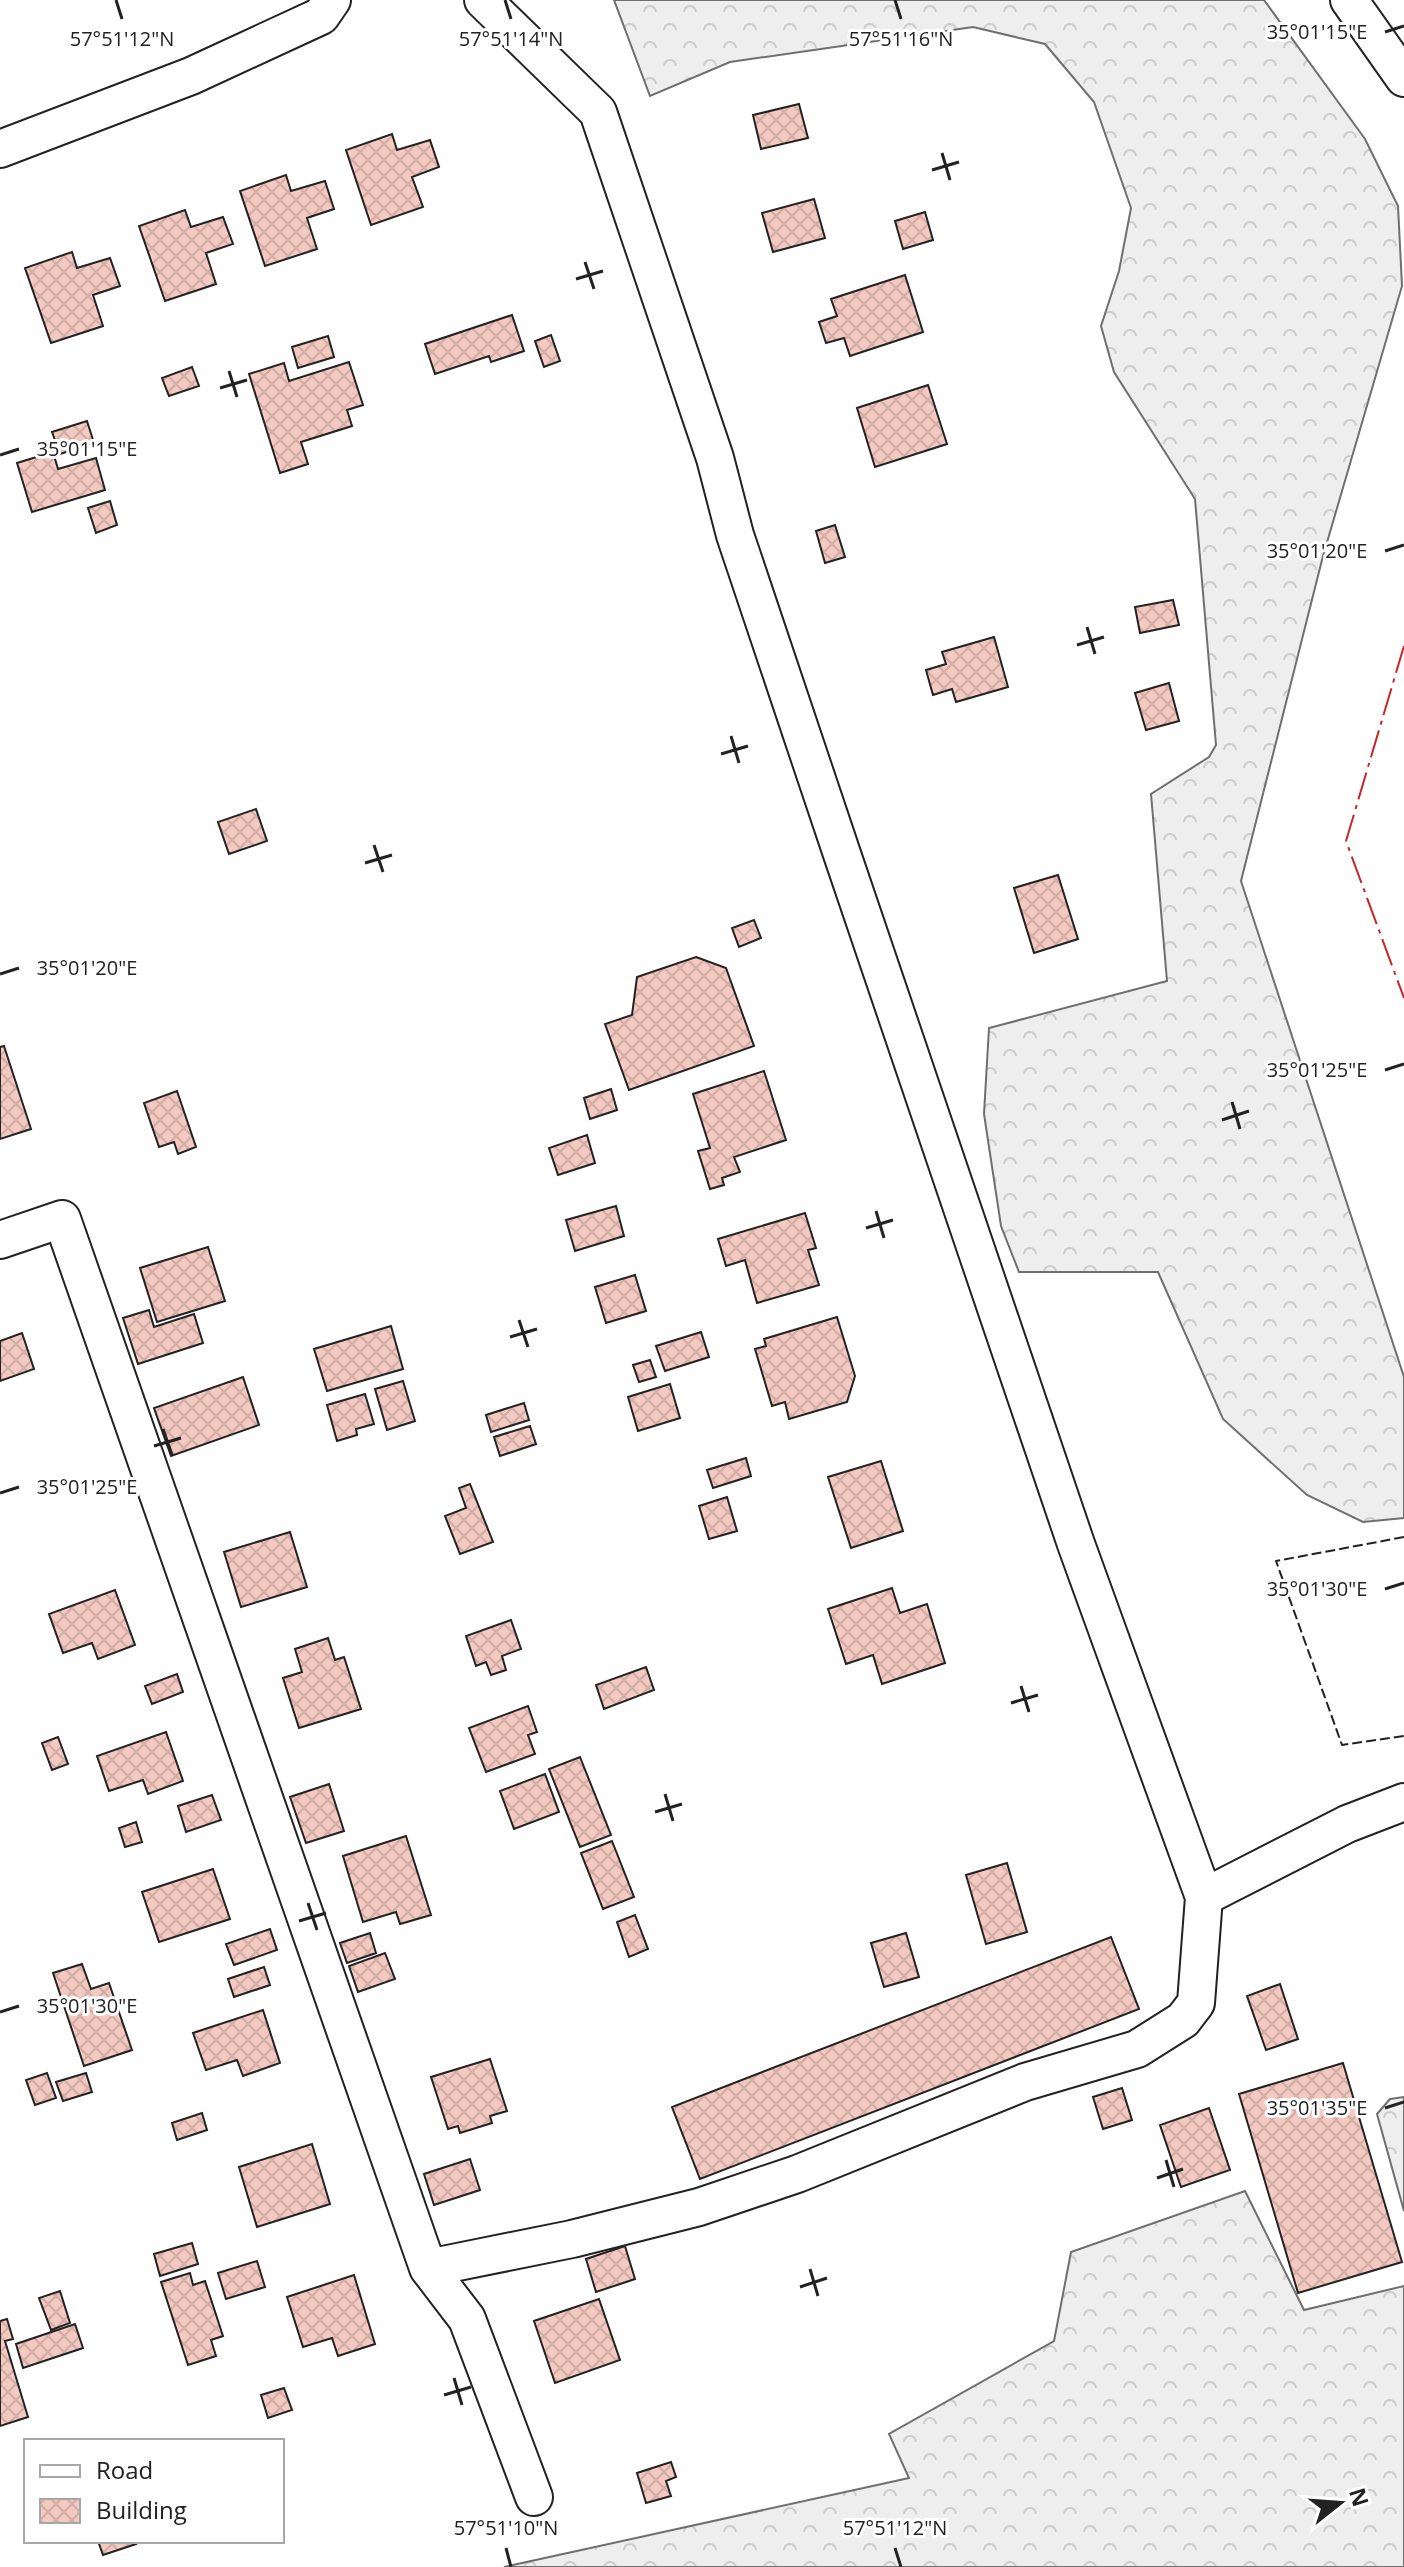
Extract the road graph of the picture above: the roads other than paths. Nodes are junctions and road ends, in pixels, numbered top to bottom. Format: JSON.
{"nodes":[{"id":1,"x":332,"y":0,"type":"edge"},
{"id":2,"x":483,"y":0,"type":"edge"},
{"id":3,"x":1349,"y":0,"type":"edge"},
{"id":4,"x":1404,"y":78,"type":"edge"},
{"id":5,"x":0,"y":149,"type":"edge"},
{"id":6,"x":0,"y":1240,"type":"edge"},
{"id":7,"x":1404,"y":1802,"type":"edge"},
{"id":8,"x":1204,"y":1897,"type":"junction"},
{"id":9,"x":428,"y":2268,"type":"junction"},
{"id":10,"x":534,"y":2497,"type":"dead end"}],
"edges":[{"from":1,"to":5,"type":"street"},
{"from":2,"to":8,"type":"street"},
{"from":3,"to":4,"type":"street"},
{"from":6,"to":9,"type":"street"},
{"from":7,"to":8,"type":"street"},
{"from":8,"to":9,"type":"street"},
{"from":9,"to":10,"type":"street"}]}
